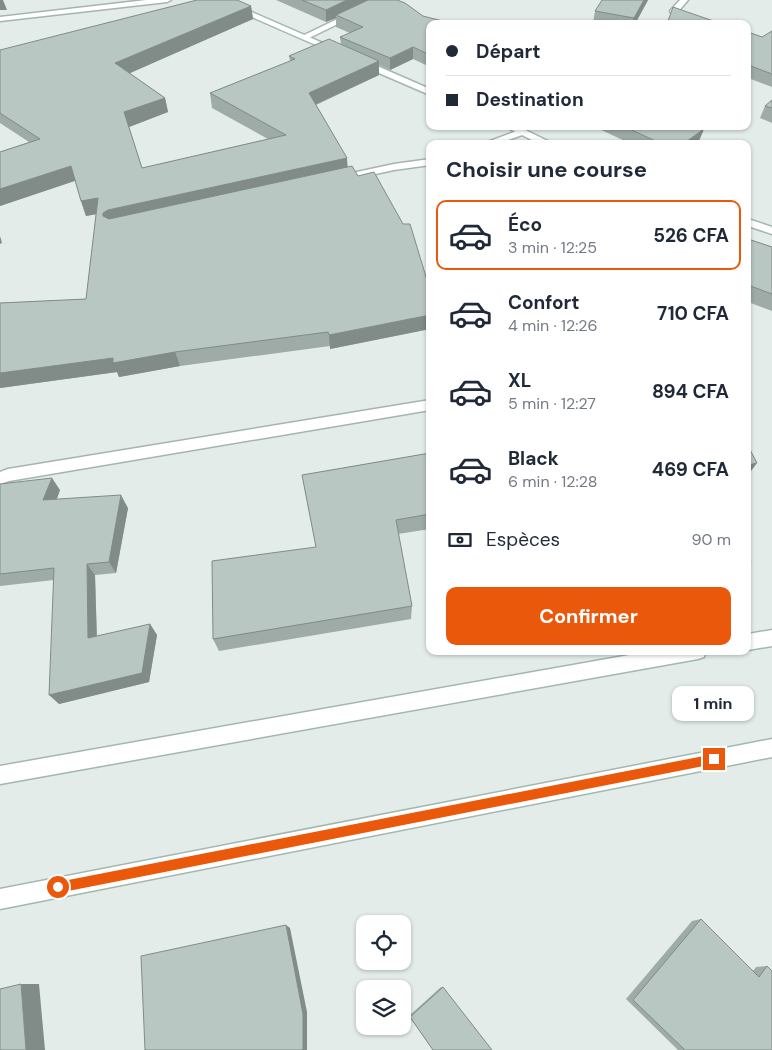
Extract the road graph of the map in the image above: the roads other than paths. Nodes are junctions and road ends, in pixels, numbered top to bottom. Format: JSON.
{"nodes":[{"id":1,"x":167,"y":0,"type":"edge"},
{"id":2,"x":217,"y":0,"type":"edge"},
{"id":3,"x":383,"y":0,"type":"edge"},
{"id":4,"x":684,"y":0,"type":"edge"},
{"id":5,"x":674,"y":11,"type":"edge"},
{"id":6,"x":0,"y":19,"type":"edge"},
{"id":7,"x":304,"y":37,"type":"junction"},
{"id":8,"x":426,"y":90,"type":"edge"},
{"id":9,"x":518,"y":130,"type":"edge"},
{"id":10,"x":522,"y":132,"type":"junction"},
{"id":11,"x":499,"y":140,"type":"edge"},
{"id":12,"x":540,"y":140,"type":"edge"},
{"id":13,"x":426,"y":163,"type":"edge"},
{"id":14,"x":327,"y":182,"type":"edge"},
{"id":15,"x":751,"y":223,"type":"edge"},
{"id":16,"x":772,"y":231,"type":"edge"},
{"id":17,"x":426,"y":406,"type":"edge"},
{"id":18,"x":0,"y":478,"type":"edge"},
{"id":19,"x":772,"y":638,"type":"edge"},
{"id":20,"x":751,"y":642,"type":"edge"},
{"id":21,"x":675,"y":655,"type":"edge"},
{"id":22,"x":772,"y":748,"type":"edge"},
{"id":23,"x":0,"y":775,"type":"edge"},
{"id":24,"x":0,"y":899,"type":"edge"}],
"edges":[{"from":1,"to":6,"type":"street"},
{"from":2,"to":7,"type":"street"},
{"from":3,"to":7,"type":"street"},
{"from":4,"to":5,"type":"street"},
{"from":7,"to":8,"type":"street"},
{"from":9,"to":10,"type":"street"},
{"from":10,"to":11,"type":"street"},
{"from":10,"to":12,"type":"street"},
{"from":13,"to":14,"type":"street"},
{"from":15,"to":16,"type":"street"},
{"from":17,"to":18,"type":"street"},
{"from":19,"to":20,"type":"street"},
{"from":21,"to":23,"type":"street"},
{"from":22,"to":24,"type":"street"}]}
